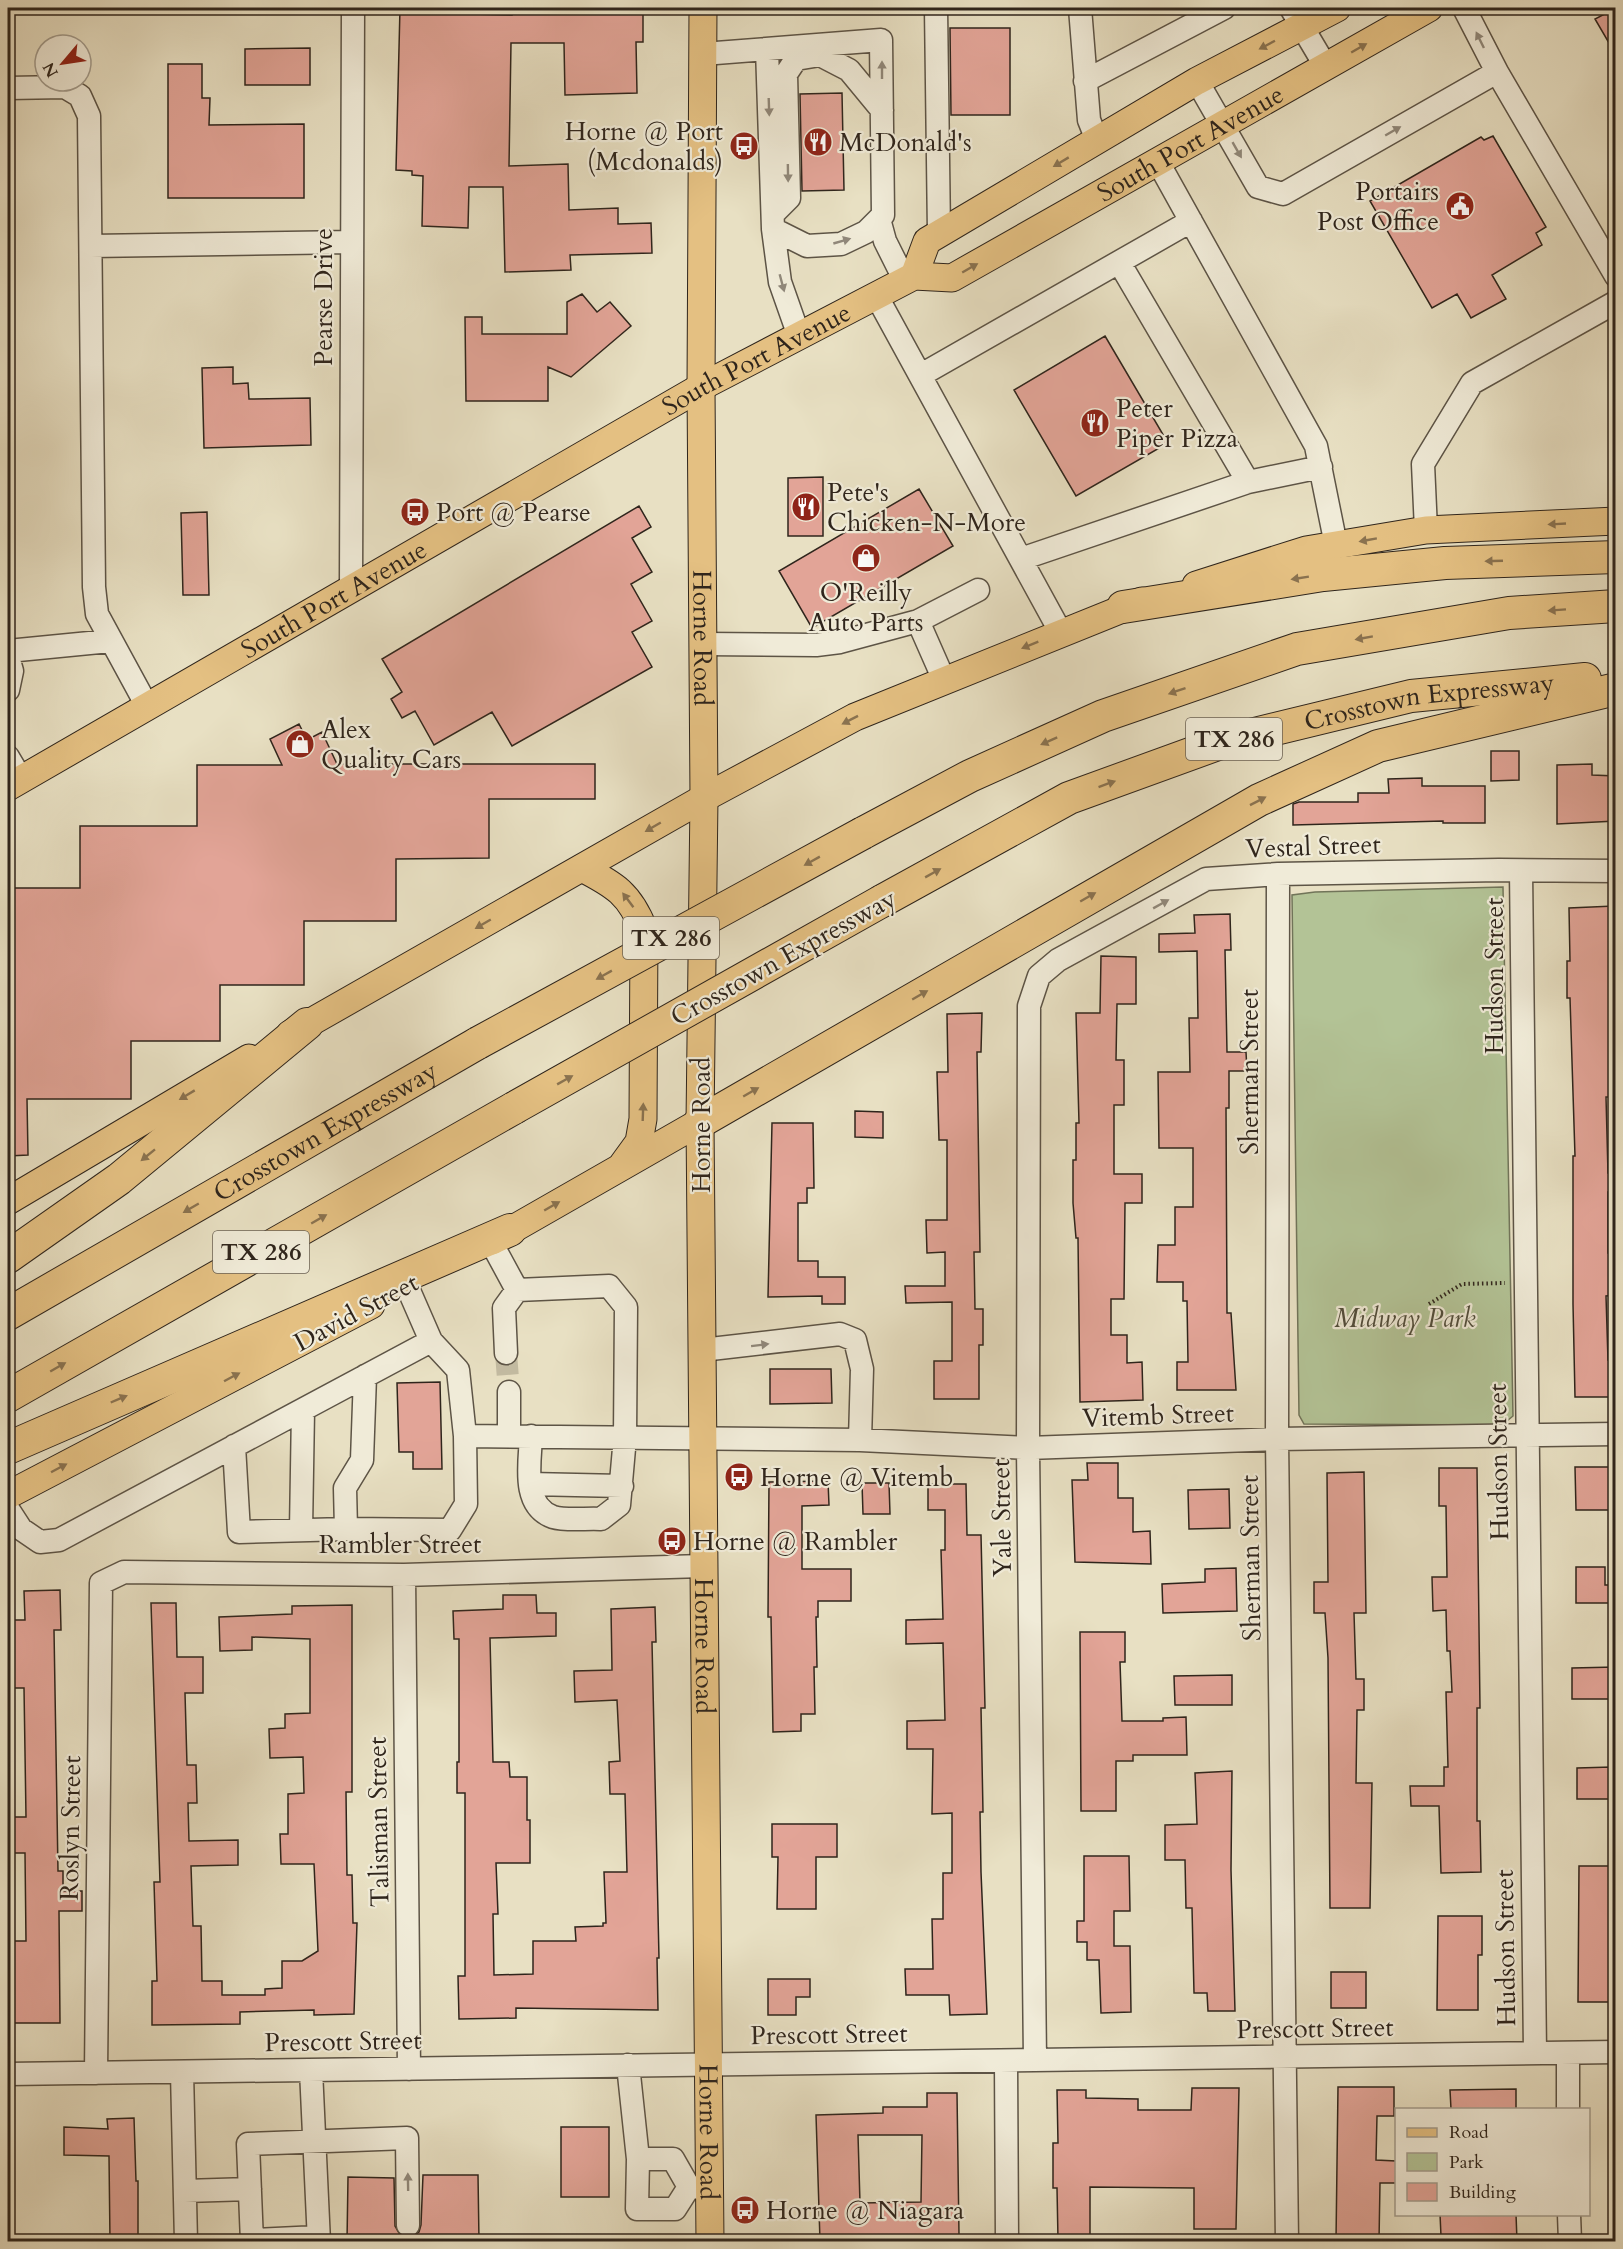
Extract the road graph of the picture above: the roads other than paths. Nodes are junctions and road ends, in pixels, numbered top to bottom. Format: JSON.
{"nodes":[{"id":1,"x":353,"y":8,"type":"edge"},
{"id":2,"x":703,"y":8,"type":"edge"},
{"id":3,"x":936,"y":8,"type":"edge"},
{"id":4,"x":1080,"y":8,"type":"edge"},
{"id":5,"x":1224,"y":8,"type":"edge"},
{"id":6,"x":1337,"y":8,"type":"edge"},
{"id":7,"x":1430,"y":8,"type":"edge"},
{"id":8,"x":1464,"y":8,"type":"edge"},
{"id":9,"x":1296,"y":17,"type":"edge"},
{"id":10,"x":767,"y":49,"type":"junction"},
{"id":11,"x":703,"y":54,"type":"junction"},
{"id":12,"x":1326,"y":67,"type":"junction"},
{"id":13,"x":1497,"y":72,"type":"junction"},
{"id":14,"x":1085,"y":81,"type":"junction"},
{"id":15,"x":1197,"y":81,"type":"junction"},
{"id":16,"x":8,"y":88,"type":"edge"},
{"id":17,"x":882,"y":110,"type":"junction"},
{"id":18,"x":1222,"y":125,"type":"junction"},
{"id":19,"x":1097,"y":140,"type":"junction"},
{"id":20,"x":1158,"y":162,"type":"junction"},
{"id":21,"x":879,"y":219,"type":"junction"},
{"id":22,"x":773,"y":221,"type":"junction"},
{"id":23,"x":1191,"y":221,"type":"junction"},
{"id":24,"x":939,"y":234,"type":"junction"},
{"id":25,"x":352,"y":242,"type":"junction"},
{"id":26,"x":91,"y":246,"type":"junction"},
{"id":27,"x":1119,"y":262,"type":"junction"},
{"id":28,"x":1616,"y":276,"type":"edge"},
{"id":29,"x":910,"y":278,"type":"junction"},
{"id":30,"x":876,"y":295,"type":"junction"},
{"id":31,"x":1616,"y":302,"type":"edge"},
{"id":32,"x":800,"y":336,"type":"junction"},
{"id":33,"x":921,"y":375,"type":"junction"},
{"id":34,"x":701,"y":387,"type":"junction"},
{"id":35,"x":1321,"y":468,"type":"junction"},
{"id":36,"x":1248,"y":482,"type":"junction"},
{"id":37,"x":1616,"y":521,"type":"edge"},
{"id":38,"x":1426,"y":530,"type":"junction"},
{"id":39,"x":1336,"y":545,"type":"junction"},
{"id":40,"x":1616,"y":557,"type":"edge"},
{"id":41,"x":1021,"y":559,"type":"junction"},
{"id":42,"x":351,"y":587,"type":"junction"},
{"id":43,"x":978,"y":590,"type":"dead end"},
{"id":44,"x":1616,"y":606,"type":"edge"},
{"id":45,"x":1123,"y":607,"type":"junction"},
{"id":46,"x":918,"y":621,"type":"junction"},
{"id":47,"x":1061,"y":633,"type":"junction"},
{"id":48,"x":111,"y":641,"type":"junction"},
{"id":49,"x":703,"y":644,"type":"junction"},
{"id":50,"x":8,"y":651,"type":"edge"},
{"id":51,"x":8,"y":657,"type":"edge"},
{"id":52,"x":1616,"y":676,"type":"edge"},
{"id":53,"x":944,"y":680,"type":"junction"},
{"id":54,"x":1616,"y":689,"type":"edge"},
{"id":55,"x":8,"y":690,"type":"edge"},
{"id":56,"x":147,"y":706,"type":"junction"},
{"id":57,"x":12,"y":774,"type":"edge"},
{"id":58,"x":704,"y":798,"type":"junction"},
{"id":59,"x":582,"y":868,"type":"junction"},
{"id":60,"x":1521,"y":871,"type":"junction"},
{"id":61,"x":1616,"y":871,"type":"edge"},
{"id":62,"x":1278,"y":874,"type":"junction"},
{"id":63,"x":1039,"y":976,"type":"joint"},
{"id":64,"x":307,"y":1024,"type":"junction"},
{"id":65,"x":700,"y":1122,"type":"junction"},
{"id":66,"x":622,"y":1165,"type":"junction"},
{"id":67,"x":8,"y":1201,"type":"edge"},
{"id":68,"x":500,"y":1236,"type":"junction"},
{"id":69,"x":8,"y":1257,"type":"edge"},
{"id":70,"x":408,"y":1286,"type":"junction"},
{"id":71,"x":517,"y":1290,"type":"junction"},
{"id":72,"x":8,"y":1314,"type":"edge"},
{"id":73,"x":431,"y":1341,"type":"junction"},
{"id":74,"x":702,"y":1350,"type":"junction"},
{"id":75,"x":506,"y":1353,"type":"tunnel mouth"},
{"id":76,"x":365,"y":1376,"type":"junction"},
{"id":77,"x":509,"y":1392,"type":"tunnel mouth"},
{"id":78,"x":8,"y":1396,"type":"edge"},
{"id":79,"x":303,"y":1410,"type":"junction"},
{"id":80,"x":1526,"y":1434,"type":"junction"},
{"id":81,"x":1616,"y":1434,"type":"edge"},
{"id":82,"x":465,"y":1436,"type":"junction"},
{"id":83,"x":520,"y":1436,"type":"junction"},
{"id":84,"x":625,"y":1437,"type":"junction"},
{"id":85,"x":702,"y":1438,"type":"junction"},
{"id":86,"x":1277,"y":1439,"type":"junction"},
{"id":87,"x":861,"y":1440,"type":"junction"},
{"id":88,"x":234,"y":1446,"type":"junction"},
{"id":89,"x":8,"y":1448,"type":"edge"},
{"id":90,"x":1028,"y":1448,"type":"junction"},
{"id":91,"x":530,"y":1484,"type":"junction"},
{"id":92,"x":622,"y":1486,"type":"junction"},
{"id":93,"x":8,"y":1495,"type":"edge"},
{"id":94,"x":8,"y":1509,"type":"edge"},
{"id":95,"x":346,"y":1529,"type":"junction"},
{"id":96,"x":301,"y":1530,"type":"junction"},
{"id":97,"x":703,"y":1566,"type":"junction"},
{"id":98,"x":404,"y":1575,"type":"junction"},
{"id":99,"x":101,"y":1583,"type":"joint"},
{"id":100,"x":1616,"y":2052,"type":"edge"},
{"id":101,"x":1535,"y":2053,"type":"junction"},
{"id":102,"x":1568,"y":2053,"type":"junction"},
{"id":103,"x":1285,"y":2057,"type":"junction"},
{"id":104,"x":1035,"y":2060,"type":"junction"},
{"id":105,"x":1006,"y":2061,"type":"junction"},
{"id":106,"x":628,"y":2065,"type":"junction"},
{"id":107,"x":706,"y":2065,"type":"junction"},
{"id":108,"x":409,"y":2069,"type":"junction"},
{"id":109,"x":311,"y":2070,"type":"junction"},
{"id":110,"x":182,"y":2072,"type":"junction"},
{"id":111,"x":96,"y":2073,"type":"junction"},
{"id":112,"x":8,"y":2074,"type":"edge"},
{"id":113,"x":1568,"y":2108,"type":"edge"},
{"id":114,"x":314,"y":2142,"type":"junction"},
{"id":115,"x":638,"y":2158,"type":"junction"},
{"id":116,"x":699,"y":2187,"type":"junction"},
{"id":117,"x":250,"y":2189,"type":"junction"},
{"id":118,"x":185,"y":2191,"type":"junction"},
{"id":119,"x":1569,"y":2216,"type":"edge"},
{"id":120,"x":408,"y":2225,"type":"dead end"},
{"id":121,"x":319,"y":2239,"type":"edge"},
{"id":122,"x":252,"y":2240,"type":"edge"},
{"id":123,"x":186,"y":2241,"type":"edge"},
{"id":124,"x":710,"y":2241,"type":"edge"},
{"id":125,"x":1007,"y":2241,"type":"edge"},
{"id":126,"x":1287,"y":2241,"type":"edge"},
{"id":127,"x":1570,"y":2241,"type":"edge"}],
"edges":[{"from":1,"to":25,"type":"street","name":"Pearse Drive"},
{"from":2,"to":11,"type":"main road","name":"Horne Road"},
{"from":3,"to":24,"type":"street"},
{"from":4,"to":14,"type":"street"},
{"from":5,"to":14,"type":"street"},
{"from":6,"to":9,"type":"main road","name":"South Port Avenue"},
{"from":12,"to":7,"type":"main road","name":"South Port Avenue","one_way":true},
{"from":13,"to":8,"type":"street","one_way":true},
{"from":9,"to":12,"type":"street"},
{"from":9,"to":15,"type":"main road","name":"South Port Avenue","one_way":true},
{"from":10,"to":11,"type":"street"},
{"from":17,"to":10,"type":"street","one_way":true},
{"from":10,"to":22,"type":"street","one_way":true},
{"from":11,"to":34,"type":"main road","name":"Horne Road"},
{"from":12,"to":18,"type":"main road","name":"South Port Avenue"},
{"from":18,"to":13,"type":"street","one_way":true},
{"from":13,"to":28,"type":"street"},
{"from":14,"to":19,"type":"street"},
{"from":15,"to":18,"type":"street"},
{"from":15,"to":19,"type":"main road","name":"South Port Avenue"},
{"from":16,"to":26,"type":"street"},
{"from":17,"to":21,"type":"street"},
{"from":17,"to":22,"type":"street","one_way":true},
{"from":18,"to":20,"type":"main road","name":"South Port Avenue"},
{"from":19,"to":24,"type":"main road","name":"South Port Avenue","one_way":true},
{"from":20,"to":23,"type":"street"},
{"from":29,"to":20,"type":"main road","name":"South Port Avenue","one_way":true},
{"from":22,"to":21,"type":"street","one_way":true},
{"from":21,"to":29,"type":"street"},
{"from":22,"to":32,"type":"street","one_way":true},
{"from":23,"to":27,"type":"street"},
{"from":23,"to":35,"type":"street"},
{"from":24,"to":29,"type":"main road","name":"South Port Avenue"},
{"from":25,"to":26,"type":"street"},
{"from":25,"to":42,"type":"street","name":"Pearse Drive"},
{"from":26,"to":48,"type":"street"},
{"from":27,"to":33,"type":"street"},
{"from":27,"to":36,"type":"street"},
{"from":29,"to":30,"type":"main road","name":"South Port Avenue"},
{"from":30,"to":32,"type":"main road","name":"South Port Avenue"},
{"from":30,"to":33,"type":"street"},
{"from":31,"to":38,"type":"street"},
{"from":32,"to":34,"type":"main road","name":"South Port Avenue"},
{"from":33,"to":41,"type":"street"},
{"from":34,"to":42,"type":"main road","name":"South Port Avenue"},
{"from":34,"to":49,"type":"main road","name":"Horne Road"},
{"from":35,"to":36,"type":"street"},
{"from":35,"to":39,"type":"street"},
{"from":36,"to":41,"type":"street"},
{"from":37,"to":38,"type":"main road","one_way":true},
{"from":38,"to":39,"type":"main road","one_way":true},
{"from":39,"to":45,"type":"main road"},
{"from":40,"to":45,"type":"highway","one_way":true},
{"from":41,"to":47,"type":"street"},
{"from":42,"to":56,"type":"main road","name":"South Port Avenue"},
{"from":43,"to":46,"type":"street"},
{"from":44,"to":72,"type":"highway","name":"Crosstown Expressway","number":"TX 286","one_way":true,"bridge":true},
{"from":45,"to":47,"type":"main road"},
{"from":46,"to":49,"type":"street"},
{"from":46,"to":53,"type":"street"},
{"from":47,"to":53,"type":"main road","one_way":true},
{"from":48,"to":50,"type":"street"},
{"from":48,"to":56,"type":"street"},
{"from":49,"to":58,"type":"main road","name":"Horne Road"},
{"from":51,"to":55,"type":"street"},
{"from":78,"to":52,"type":"highway","name":"Crosstown Expressway","number":"TX 286","one_way":true,"bridge":true},
{"from":53,"to":58,"type":"main road","one_way":true},
{"from":65,"to":54,"type":"highway","one_way":true},
{"from":56,"to":57,"type":"main road","name":"South Port Avenue"},
{"from":58,"to":59,"type":"main road","one_way":true},
{"from":58,"to":65,"type":"main road","name":"Horne Road"},
{"from":59,"to":64,"type":"main road","one_way":true},
{"from":66,"to":59,"type":"main road","one_way":true},
{"from":60,"to":61,"type":"street","name":"Vestal Street"},
{"from":60,"to":62,"type":"street","name":"Vestal Street"},
{"from":60,"to":80,"type":"street","name":"Hudson Street"},
{"from":63,"to":62,"type":"street","name":"Vestal Street","one_way":true},
{"from":62,"to":86,"type":"street","name":"Sherman Street"},
{"from":63,"to":90,"type":"street","name":"Yale Street"},
{"from":64,"to":67,"type":"main road","one_way":true},
{"from":64,"to":69,"type":"highway","one_way":true},
{"from":65,"to":66,"type":"main road","name":"David Street"},
{"from":65,"to":74,"type":"main road","name":"Horne Road"},
{"from":68,"to":66,"type":"main road","name":"David Street","one_way":true},
{"from":68,"to":70,"type":"main road","name":"David Street"},
{"from":68,"to":71,"type":"street"},
{"from":89,"to":68,"type":"highway","one_way":true},
{"from":70,"to":73,"type":"street"},
{"from":93,"to":70,"type":"main road","name":"David Street","one_way":true},
{"from":71,"to":75,"type":"street"},
{"from":71,"to":84,"type":"street"},
{"from":73,"to":76,"type":"street"},
{"from":73,"to":82,"type":"street"},
{"from":74,"to":85,"type":"main road","name":"Horne Road"},
{"from":74,"to":87,"type":"street","one_way":true},
{"from":76,"to":79,"type":"street"},
{"from":76,"to":95,"type":"street"},
{"from":77,"to":83,"type":"street"},
{"from":79,"to":88,"type":"street"},
{"from":79,"to":96,"type":"street"},
{"from":80,"to":81,"type":"street","name":"Vitemb Street"},
{"from":80,"to":86,"type":"street","name":"Vitemb Street"},
{"from":80,"to":101,"type":"street","name":"Hudson Street"},
{"from":82,"to":83,"type":"street","name":"Vitemb Street"},
{"from":82,"to":95,"type":"street"},
{"from":83,"to":84,"type":"street","name":"Vitemb Street"},
{"from":83,"to":91,"type":"street"},
{"from":84,"to":85,"type":"street","name":"Vitemb Street"},
{"from":84,"to":92,"type":"street"},
{"from":85,"to":87,"type":"street","name":"Vitemb Street"},
{"from":85,"to":97,"type":"main road","name":"Horne Road"},
{"from":86,"to":90,"type":"street","name":"Vitemb Street"},
{"from":86,"to":103,"type":"street","name":"Sherman Street"},
{"from":87,"to":90,"type":"street","name":"Vitemb Street"},
{"from":88,"to":94,"type":"street"},
{"from":88,"to":96,"type":"street"},
{"from":90,"to":104,"type":"street","name":"Yale Street"},
{"from":91,"to":92,"type":"street"},
{"from":91,"to":92,"type":"street"},
{"from":95,"to":96,"type":"street"},
{"from":97,"to":98,"type":"street","name":"Rambler Street"},
{"from":97,"to":107,"type":"main road","name":"Horne Road"},
{"from":98,"to":99,"type":"street","name":"Rambler Street"},
{"from":98,"to":108,"type":"street","name":"Talisman Street"},
{"from":99,"to":111,"type":"street","name":"Roslyn Street"},
{"from":100,"to":102,"type":"street","name":"Prescott Street"},
{"from":101,"to":102,"type":"street","name":"Prescott Street"},
{"from":101,"to":103,"type":"street","name":"Prescott Street"},
{"from":102,"to":113,"type":"street"},
{"from":103,"to":104,"type":"street","name":"Prescott Street"},
{"from":103,"to":126,"type":"street","name":"Sherman Street"},
{"from":104,"to":105,"type":"street","name":"Prescott Street"},
{"from":105,"to":107,"type":"street","name":"Prescott Street"},
{"from":105,"to":125,"type":"street"},
{"from":106,"to":107,"type":"street","name":"Prescott Street"},
{"from":106,"to":108,"type":"street","name":"Prescott Street"},
{"from":106,"to":115,"type":"street"},
{"from":107,"to":116,"type":"main road","name":"Horne Road"},
{"from":108,"to":109,"type":"street","name":"Prescott Street"},
{"from":109,"to":110,"type":"street","name":"Prescott Street"},
{"from":109,"to":114,"type":"street"},
{"from":110,"to":111,"type":"street","name":"Prescott Street"},
{"from":110,"to":118,"type":"street"},
{"from":111,"to":112,"type":"street","name":"Prescott Street"},
{"from":114,"to":117,"type":"street"},
{"from":120,"to":114,"type":"street","one_way":true},
{"from":114,"to":121,"type":"street"},
{"from":115,"to":116,"type":"street"},
{"from":115,"to":116,"type":"street"},
{"from":116,"to":124,"type":"main road","name":"Horne Road"},
{"from":117,"to":118,"type":"street"},
{"from":117,"to":122,"type":"street"},
{"from":118,"to":123,"type":"street"},
{"from":119,"to":127,"type":"street"},
{"from":121,"to":122,"type":"street"}]}
